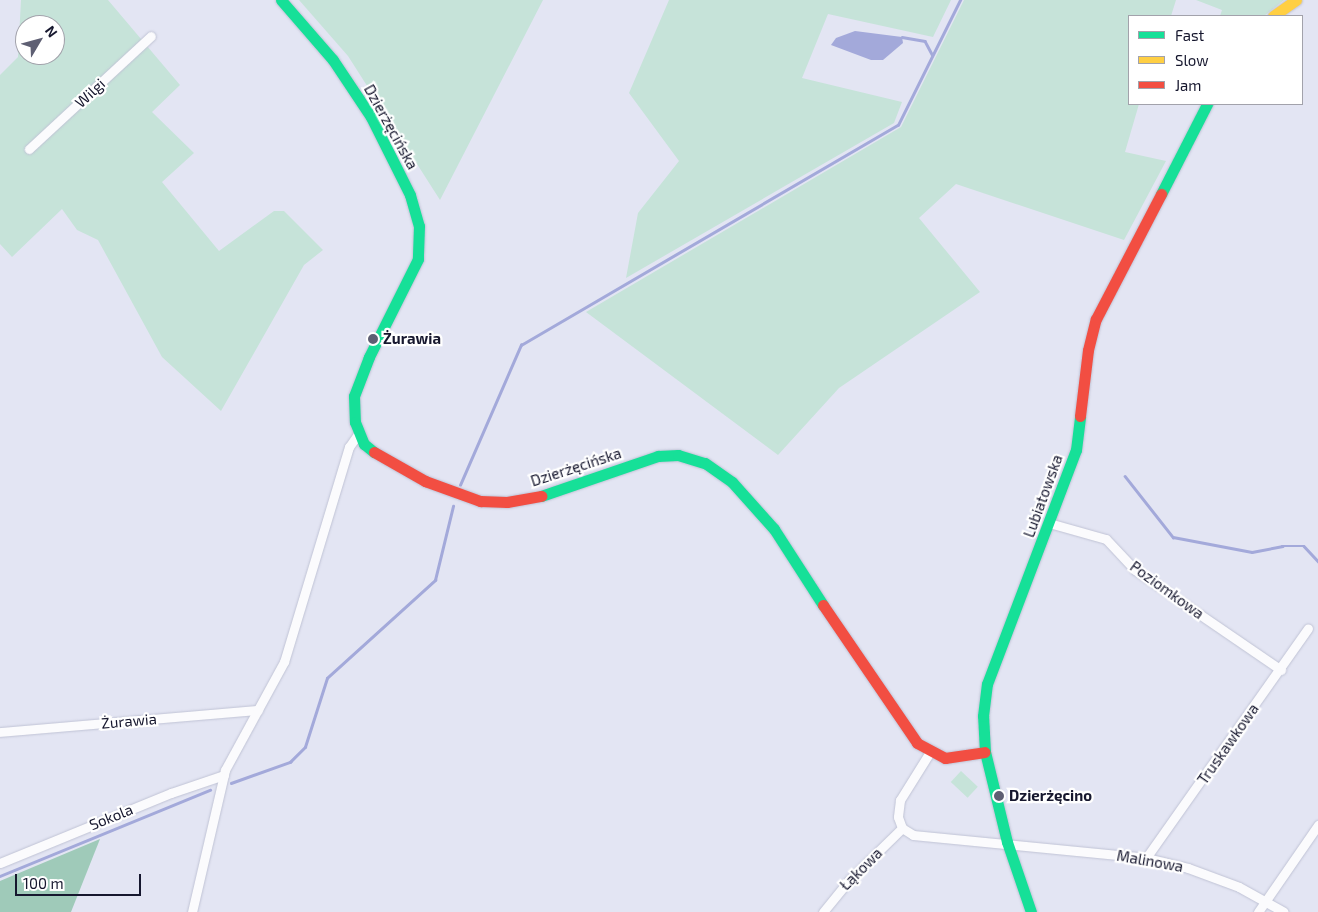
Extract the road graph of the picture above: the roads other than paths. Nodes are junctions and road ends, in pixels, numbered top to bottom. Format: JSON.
{"nodes":[{"id":1,"x":281,"y":0,"type":"edge"},
{"id":2,"x":1296,"y":0,"type":"edge"},
{"id":3,"x":1274,"y":15,"type":"edge"},
{"id":4,"x":150,"y":36,"type":"dead end"},
{"id":5,"x":1206,"y":105,"type":"edge"},
{"id":6,"x":28,"y":149,"type":"dead end"},
{"id":7,"x":358,"y":434,"type":"junction"},
{"id":8,"x":1049,"y":523,"type":"junction"},
{"id":9,"x":1308,"y":628,"type":"dead end"},
{"id":10,"x":1281,"y":670,"type":"junction"},
{"id":11,"x":258,"y":710,"type":"junction"},
{"id":12,"x":0,"y":732,"type":"edge"},
{"id":13,"x":930,"y":752,"type":"junction"},
{"id":14,"x":985,"y":752,"type":"junction"},
{"id":15,"x":224,"y":775,"type":"junction"},
{"id":16,"x":1318,"y":825,"type":"edge"},
{"id":17,"x":902,"y":828,"type":"junction"},
{"id":18,"x":1006,"y":842,"type":"junction"},
{"id":19,"x":1146,"y":858,"type":"junction"},
{"id":20,"x":0,"y":863,"type":"edge"},
{"id":21,"x":1266,"y":901,"type":"junction"},
{"id":22,"x":192,"y":912,"type":"edge"},
{"id":23,"x":823,"y":912,"type":"edge"},
{"id":24,"x":1031,"y":912,"type":"edge"},
{"id":25,"x":1258,"y":912,"type":"edge"},
{"id":26,"x":1284,"y":912,"type":"edge"}],
"edges":[{"from":1,"to":7,"type":"street","name":"Dzierżęcińska"},
{"from":2,"to":3,"type":"street"},
{"from":4,"to":6,"type":"street","name":"Wilgi"},
{"from":5,"to":8,"type":"street","name":"Lubiatowska"},
{"from":7,"to":11,"type":"street"},
{"from":7,"to":13,"type":"street","name":"Dzierżęcińska"},
{"from":8,"to":10,"type":"street","name":"Poziomkowa"},
{"from":8,"to":14,"type":"street","name":"Lubiatowska"},
{"from":9,"to":10,"type":"street","name":"Truskawkowa"},
{"from":10,"to":19,"type":"street","name":"Truskawkowa"},
{"from":11,"to":12,"type":"street","name":"Żurawia"},
{"from":11,"to":15,"type":"street"},
{"from":13,"to":14,"type":"street","name":"Dzierżęcińska"},
{"from":13,"to":17,"type":"street"},
{"from":14,"to":18,"type":"street","name":"Lubiatowska"},
{"from":15,"to":20,"type":"street","name":"Sokola"},
{"from":15,"to":22,"type":"street"},
{"from":16,"to":21,"type":"street"},
{"from":17,"to":18,"type":"street"},
{"from":17,"to":23,"type":"street","name":"Łąkowa"},
{"from":18,"to":19,"type":"street","name":"Malinowa"},
{"from":18,"to":24,"type":"street","name":"Lubiatowska"},
{"from":19,"to":21,"type":"street","name":"Malinowa"},
{"from":21,"to":25,"type":"street"},
{"from":21,"to":26,"type":"street","name":"Malinowa"}]}
